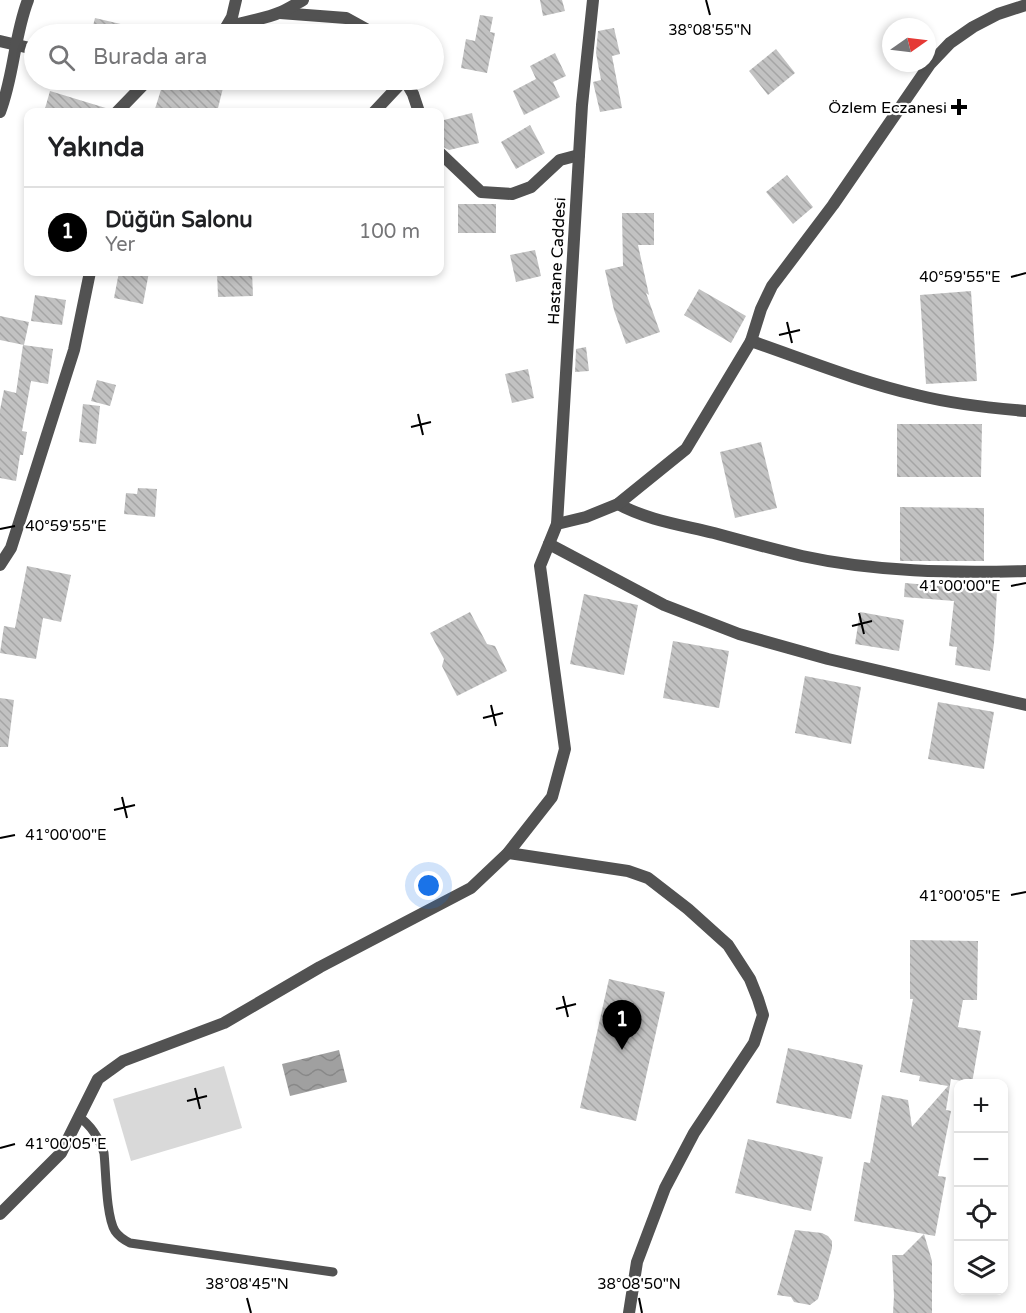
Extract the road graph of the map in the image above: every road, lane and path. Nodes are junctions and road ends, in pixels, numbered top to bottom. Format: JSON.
{"nodes":[{"id":1,"x":28,"y":0,"type":"edge"},
{"id":2,"x":236,"y":0,"type":"edge"},
{"id":3,"x":303,"y":0,"type":"edge"},
{"id":4,"x":593,"y":0,"type":"edge"},
{"id":5,"x":1026,"y":5,"type":"edge"},
{"id":6,"x":280,"y":13,"type":"junction"},
{"id":7,"x":226,"y":24,"type":"edge"},
{"id":8,"x":239,"y":24,"type":"edge"},
{"id":9,"x":357,"y":24,"type":"edge"},
{"id":10,"x":0,"y":41,"type":"edge"},
{"id":11,"x":16,"y":44,"type":"junction"},
{"id":12,"x":24,"y":47,"type":"edge"},
{"id":13,"x":138,"y":90,"type":"edge"},
{"id":14,"x":395,"y":90,"type":"edge"},
{"id":15,"x":410,"y":90,"type":"edge"},
{"id":16,"x":121,"y":108,"type":"edge"},
{"id":17,"x":378,"y":108,"type":"edge"},
{"id":18,"x":418,"y":108,"type":"edge"},
{"id":19,"x":0,"y":112,"type":"edge"},
{"id":20,"x":579,"y":155,"type":"junction"},
{"id":21,"x":444,"y":157,"type":"edge"},
{"id":22,"x":89,"y":276,"type":"edge"},
{"id":23,"x":751,"y":341,"type":"junction"},
{"id":24,"x":1026,"y":411,"type":"edge"},
{"id":25,"x":618,"y":504,"type":"junction"},
{"id":26,"x":557,"y":524,"type":"junction"},
{"id":27,"x":549,"y":544,"type":"junction"},
{"id":28,"x":0,"y":565,"type":"edge"},
{"id":29,"x":1026,"y":571,"type":"edge"},
{"id":30,"x":1026,"y":705,"type":"edge"},
{"id":31,"x":508,"y":853,"type":"junction"},
{"id":32,"x":79,"y":1117,"type":"junction"},
{"id":33,"x":0,"y":1214,"type":"edge"},
{"id":34,"x":333,"y":1272,"type":"dead end"},
{"id":35,"x":629,"y":1313,"type":"edge"}],
"edges":[{"from":1,"to":11,"type":"street"},
{"from":2,"to":7,"type":"street"},
{"from":3,"to":6,"type":"street"},
{"from":4,"to":20,"type":"street","name":"Hastane Caddesi"},
{"from":5,"to":23,"type":"street"},
{"from":6,"to":8,"type":"street"},
{"from":6,"to":9,"type":"street"},
{"from":10,"to":11,"type":"street"},
{"from":11,"to":12,"type":"street"},
{"from":11,"to":19,"type":"street"},
{"from":13,"to":16,"type":"street"},
{"from":14,"to":17,"type":"street"},
{"from":15,"to":18,"type":"street"},
{"from":20,"to":21,"type":"street"},
{"from":20,"to":26,"type":"street","name":"Hastane Caddesi"},
{"from":22,"to":28,"type":"street"},
{"from":23,"to":24,"type":"street"},
{"from":23,"to":25,"type":"street"},
{"from":25,"to":26,"type":"street"},
{"from":25,"to":29,"type":"street"},
{"from":26,"to":27,"type":"street","name":"Hastane Caddesi"},
{"from":27,"to":30,"type":"street"},
{"from":27,"to":31,"type":"street","name":"Hastane Caddesi"},
{"from":31,"to":32,"type":"street","name":"Hastane Caddesi"},
{"from":31,"to":35,"type":"street"},
{"from":32,"to":33,"type":"street","name":"Hastane Caddesi"},
{"from":32,"to":34,"type":"lane"}]}
